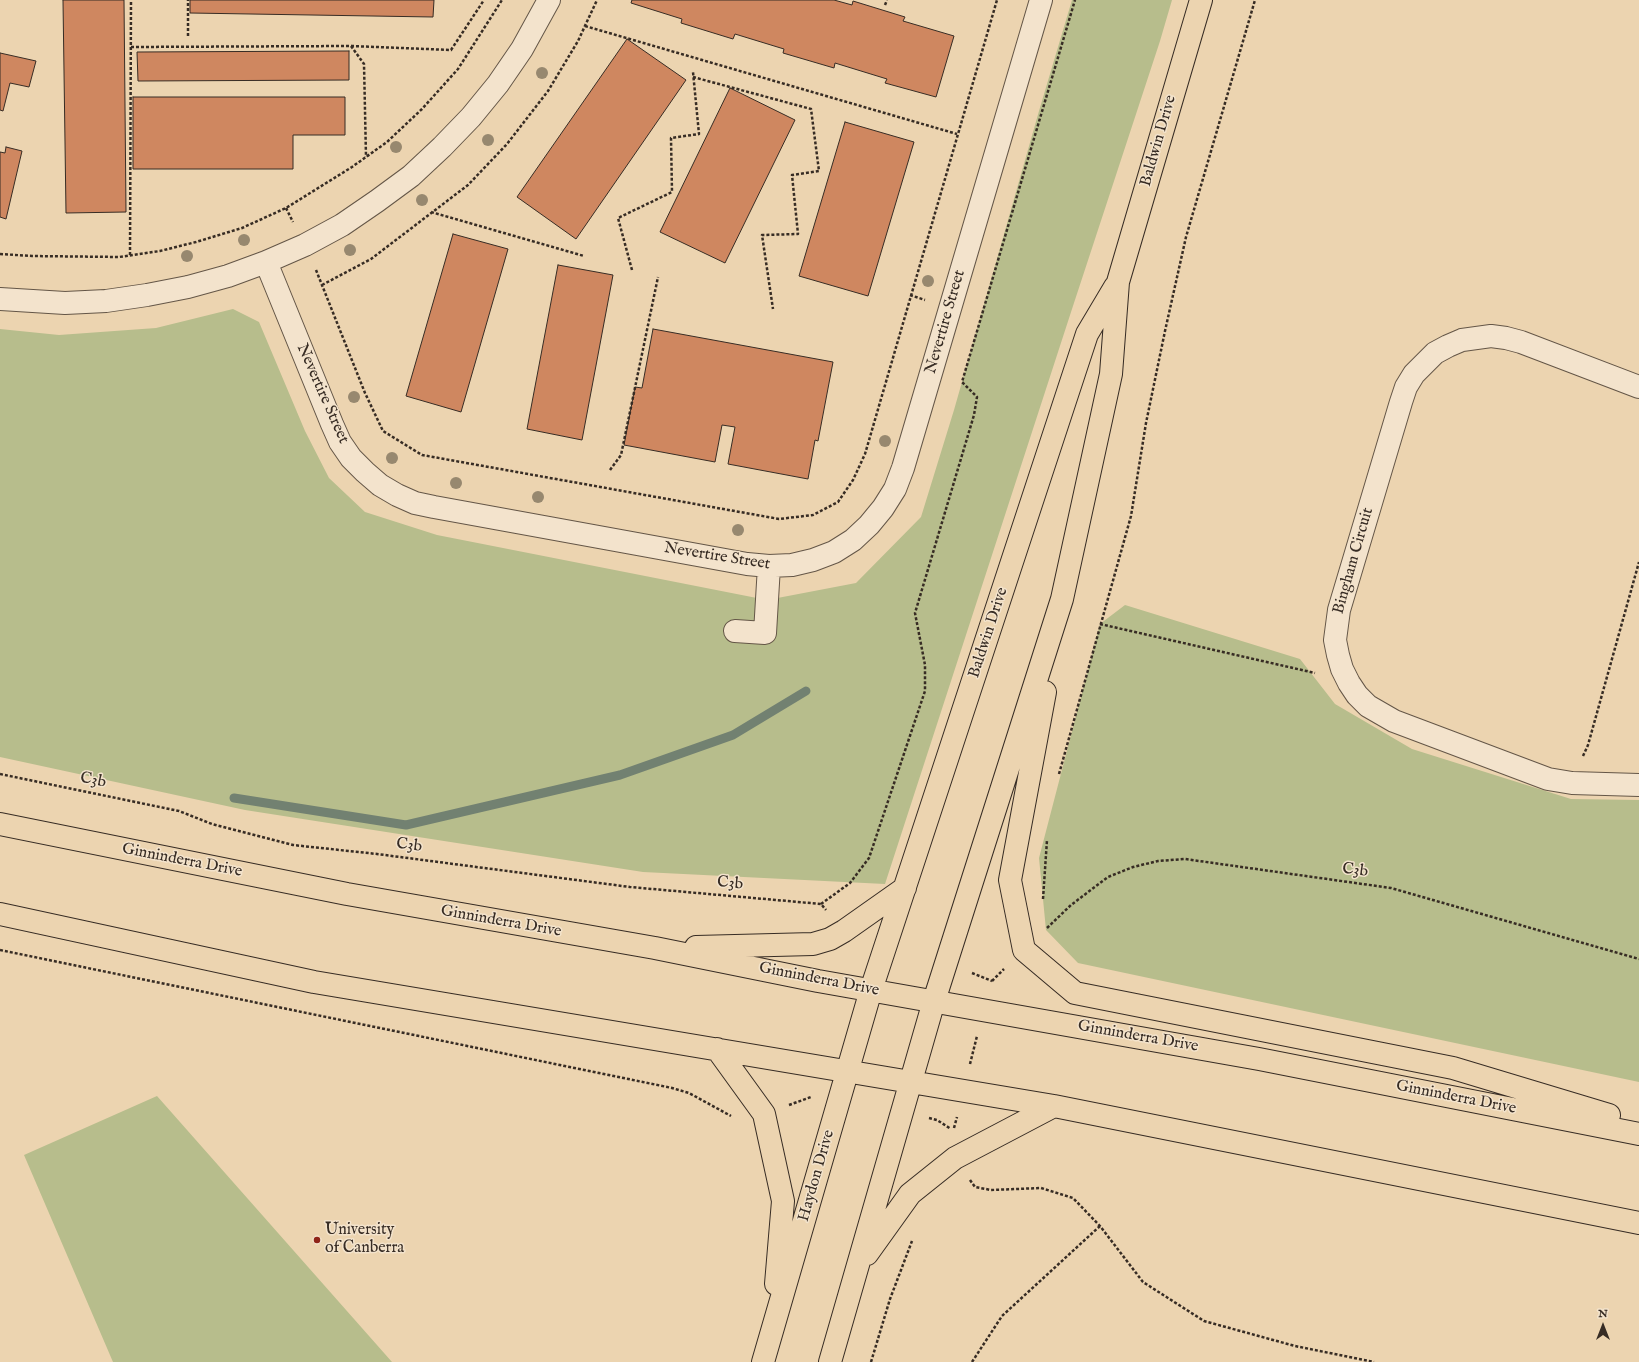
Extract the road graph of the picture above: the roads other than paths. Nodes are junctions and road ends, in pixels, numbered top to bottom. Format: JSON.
{"nodes":[{"id":1,"x":550,"y":0,"type":"edge"},
{"id":2,"x":1041,"y":0,"type":"edge"},
{"id":3,"x":1201,"y":0,"type":"edge"},
{"id":4,"x":266,"y":262,"type":"junction"},
{"id":5,"x":1118,"y":282,"type":"junction"},
{"id":6,"x":0,"y":299,"type":"edge"},
{"id":7,"x":1639,"y":387,"type":"edge"},
{"id":8,"x":770,"y":566,"type":"junction"},
{"id":9,"x":1062,"y":599,"type":"junction"},
{"id":10,"x":736,"y":631,"type":"dead end"},
{"id":11,"x":1639,"y":785,"type":"edge"},
{"id":12,"x":0,"y":824,"type":"edge"},
{"id":13,"x":905,"y":888,"type":"junction"},
{"id":14,"x":0,"y":914,"type":"edge"},
{"id":15,"x":655,"y":948,"type":"junction"},
{"id":16,"x":872,"y":990,"type":"junction"},
{"id":17,"x":934,"y":1002,"type":"junction"},
{"id":18,"x":717,"y":1050,"type":"junction"},
{"id":19,"x":848,"y":1072,"type":"junction"},
{"id":20,"x":911,"y":1082,"type":"junction"},
{"id":21,"x":1054,"y":1106,"type":"junction"},
{"id":22,"x":1639,"y":1124,"type":"edge"},
{"id":23,"x":1639,"y":1134,"type":"edge"},
{"id":24,"x":1639,"y":1223,"type":"edge"},
{"id":25,"x":857,"y":1267,"type":"junction"},
{"id":26,"x":772,"y":1331,"type":"junction"},
{"id":27,"x":763,"y":1362,"type":"edge"},
{"id":28,"x":830,"y":1362,"type":"edge"}],
"edges":[{"from":1,"to":4,"type":"street"},
{"from":2,"to":8,"type":"street","name":"Nevertire Street"},
{"from":3,"to":5,"type":"main road","name":"Baldwin Drive"},
{"from":4,"to":6,"type":"street"},
{"from":4,"to":8,"type":"street","name":"Nevertire Street"},
{"from":5,"to":9,"type":"main road","name":"Baldwin Drive"},
{"from":5,"to":13,"type":"main road","name":"Baldwin Drive"},
{"from":7,"to":11,"type":"street","name":"Bingham Circuit"},
{"from":8,"to":10,"type":"street"},
{"from":9,"to":17,"type":"main road","name":"Baldwin Drive"},
{"from":9,"to":22,"type":"main road"},
{"from":12,"to":15,"type":"main road","name":"Ginninderra Drive"},
{"from":13,"to":15,"type":"main road"},
{"from":13,"to":16,"type":"main road","name":"Baldwin Drive"},
{"from":14,"to":18,"type":"main road"},
{"from":15,"to":16,"type":"main road","name":"Ginninderra Drive"},
{"from":16,"to":17,"type":"main road","name":"Ginninderra Drive"},
{"from":16,"to":19,"type":"main road","name":"Haydon Drive"},
{"from":17,"to":20,"type":"main road"},
{"from":17,"to":23,"type":"main road","name":"Ginninderra Drive"},
{"from":18,"to":19,"type":"main road"},
{"from":18,"to":26,"type":"main road"},
{"from":19,"to":20,"type":"main road"},
{"from":19,"to":26,"type":"main road","name":"Haydon Drive"},
{"from":20,"to":21,"type":"main road"},
{"from":20,"to":25,"type":"main road"},
{"from":21,"to":24,"type":"main road"},
{"from":21,"to":25,"type":"main road"},
{"from":25,"to":28,"type":"main road"},
{"from":26,"to":27,"type":"main road","name":"Haydon Drive"}]}
